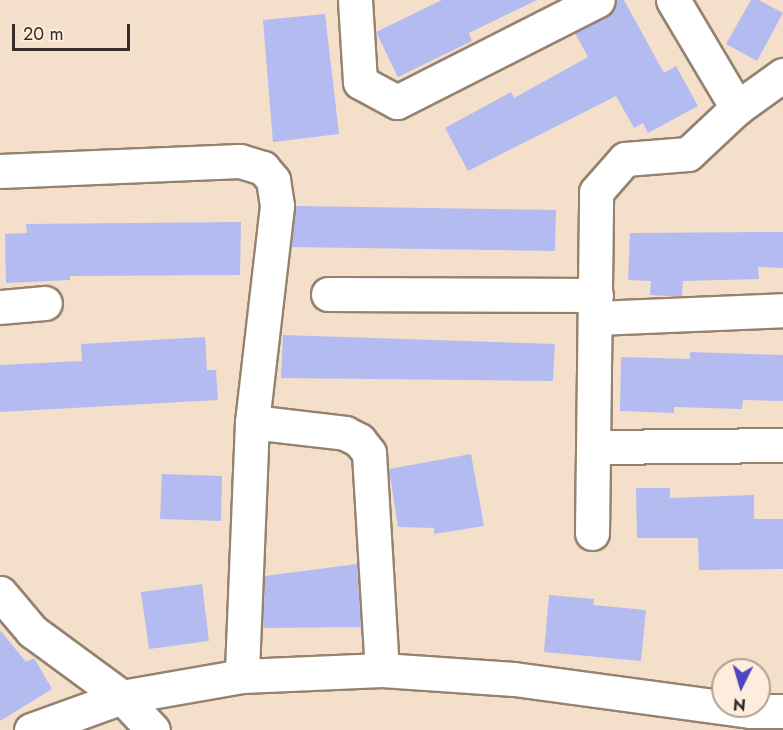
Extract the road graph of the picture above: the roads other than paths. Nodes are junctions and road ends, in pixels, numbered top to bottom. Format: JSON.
{"nodes":[{"id":1,"x":355,"y":0,"type":"edge"},
{"id":2,"x":598,"y":0,"type":"edge"},
{"id":3,"x":673,"y":0,"type":"edge"},
{"id":4,"x":783,"y":75,"type":"edge"},
{"id":5,"x":736,"y":108,"type":"junction"},
{"id":6,"x":0,"y":171,"type":"edge"},
{"id":7,"x":328,"y":294,"type":"dead end"},
{"id":8,"x":45,"y":303,"type":"dead end"},
{"id":9,"x":596,"y":306,"type":"junction"},
{"id":10,"x":0,"y":307,"type":"edge"},
{"id":11,"x":783,"y":310,"type":"edge"},
{"id":12,"x":252,"y":422,"type":"junction"},
{"id":13,"x":783,"y":445,"type":"edge"},
{"id":14,"x":596,"y":447,"type":"junction"},
{"id":15,"x":592,"y":532,"type":"dead end"},
{"id":16,"x":0,"y":593,"type":"edge"},
{"id":17,"x":382,"y":670,"type":"junction"},
{"id":18,"x":242,"y":676,"type":"junction"},
{"id":19,"x":122,"y":697,"type":"junction"},
{"id":20,"x":783,"y":711,"type":"edge"},
{"id":21,"x":31,"y":730,"type":"edge"},
{"id":22,"x":153,"y":730,"type":"edge"}],
"edges":[{"from":1,"to":2,"type":"street"},
{"from":3,"to":5,"type":"street"},
{"from":4,"to":5,"type":"street"},
{"from":5,"to":9,"type":"street"},
{"from":6,"to":12,"type":"street"},
{"from":7,"to":9,"type":"street"},
{"from":8,"to":10,"type":"street"},
{"from":9,"to":11,"type":"street"},
{"from":9,"to":14,"type":"street"},
{"from":12,"to":17,"type":"street"},
{"from":12,"to":18,"type":"street"},
{"from":13,"to":14,"type":"street"},
{"from":14,"to":15,"type":"street"},
{"from":16,"to":19,"type":"street"},
{"from":17,"to":18,"type":"street"},
{"from":17,"to":20,"type":"street"},
{"from":18,"to":19,"type":"street"},
{"from":19,"to":21,"type":"street"},
{"from":19,"to":22,"type":"street"}]}
